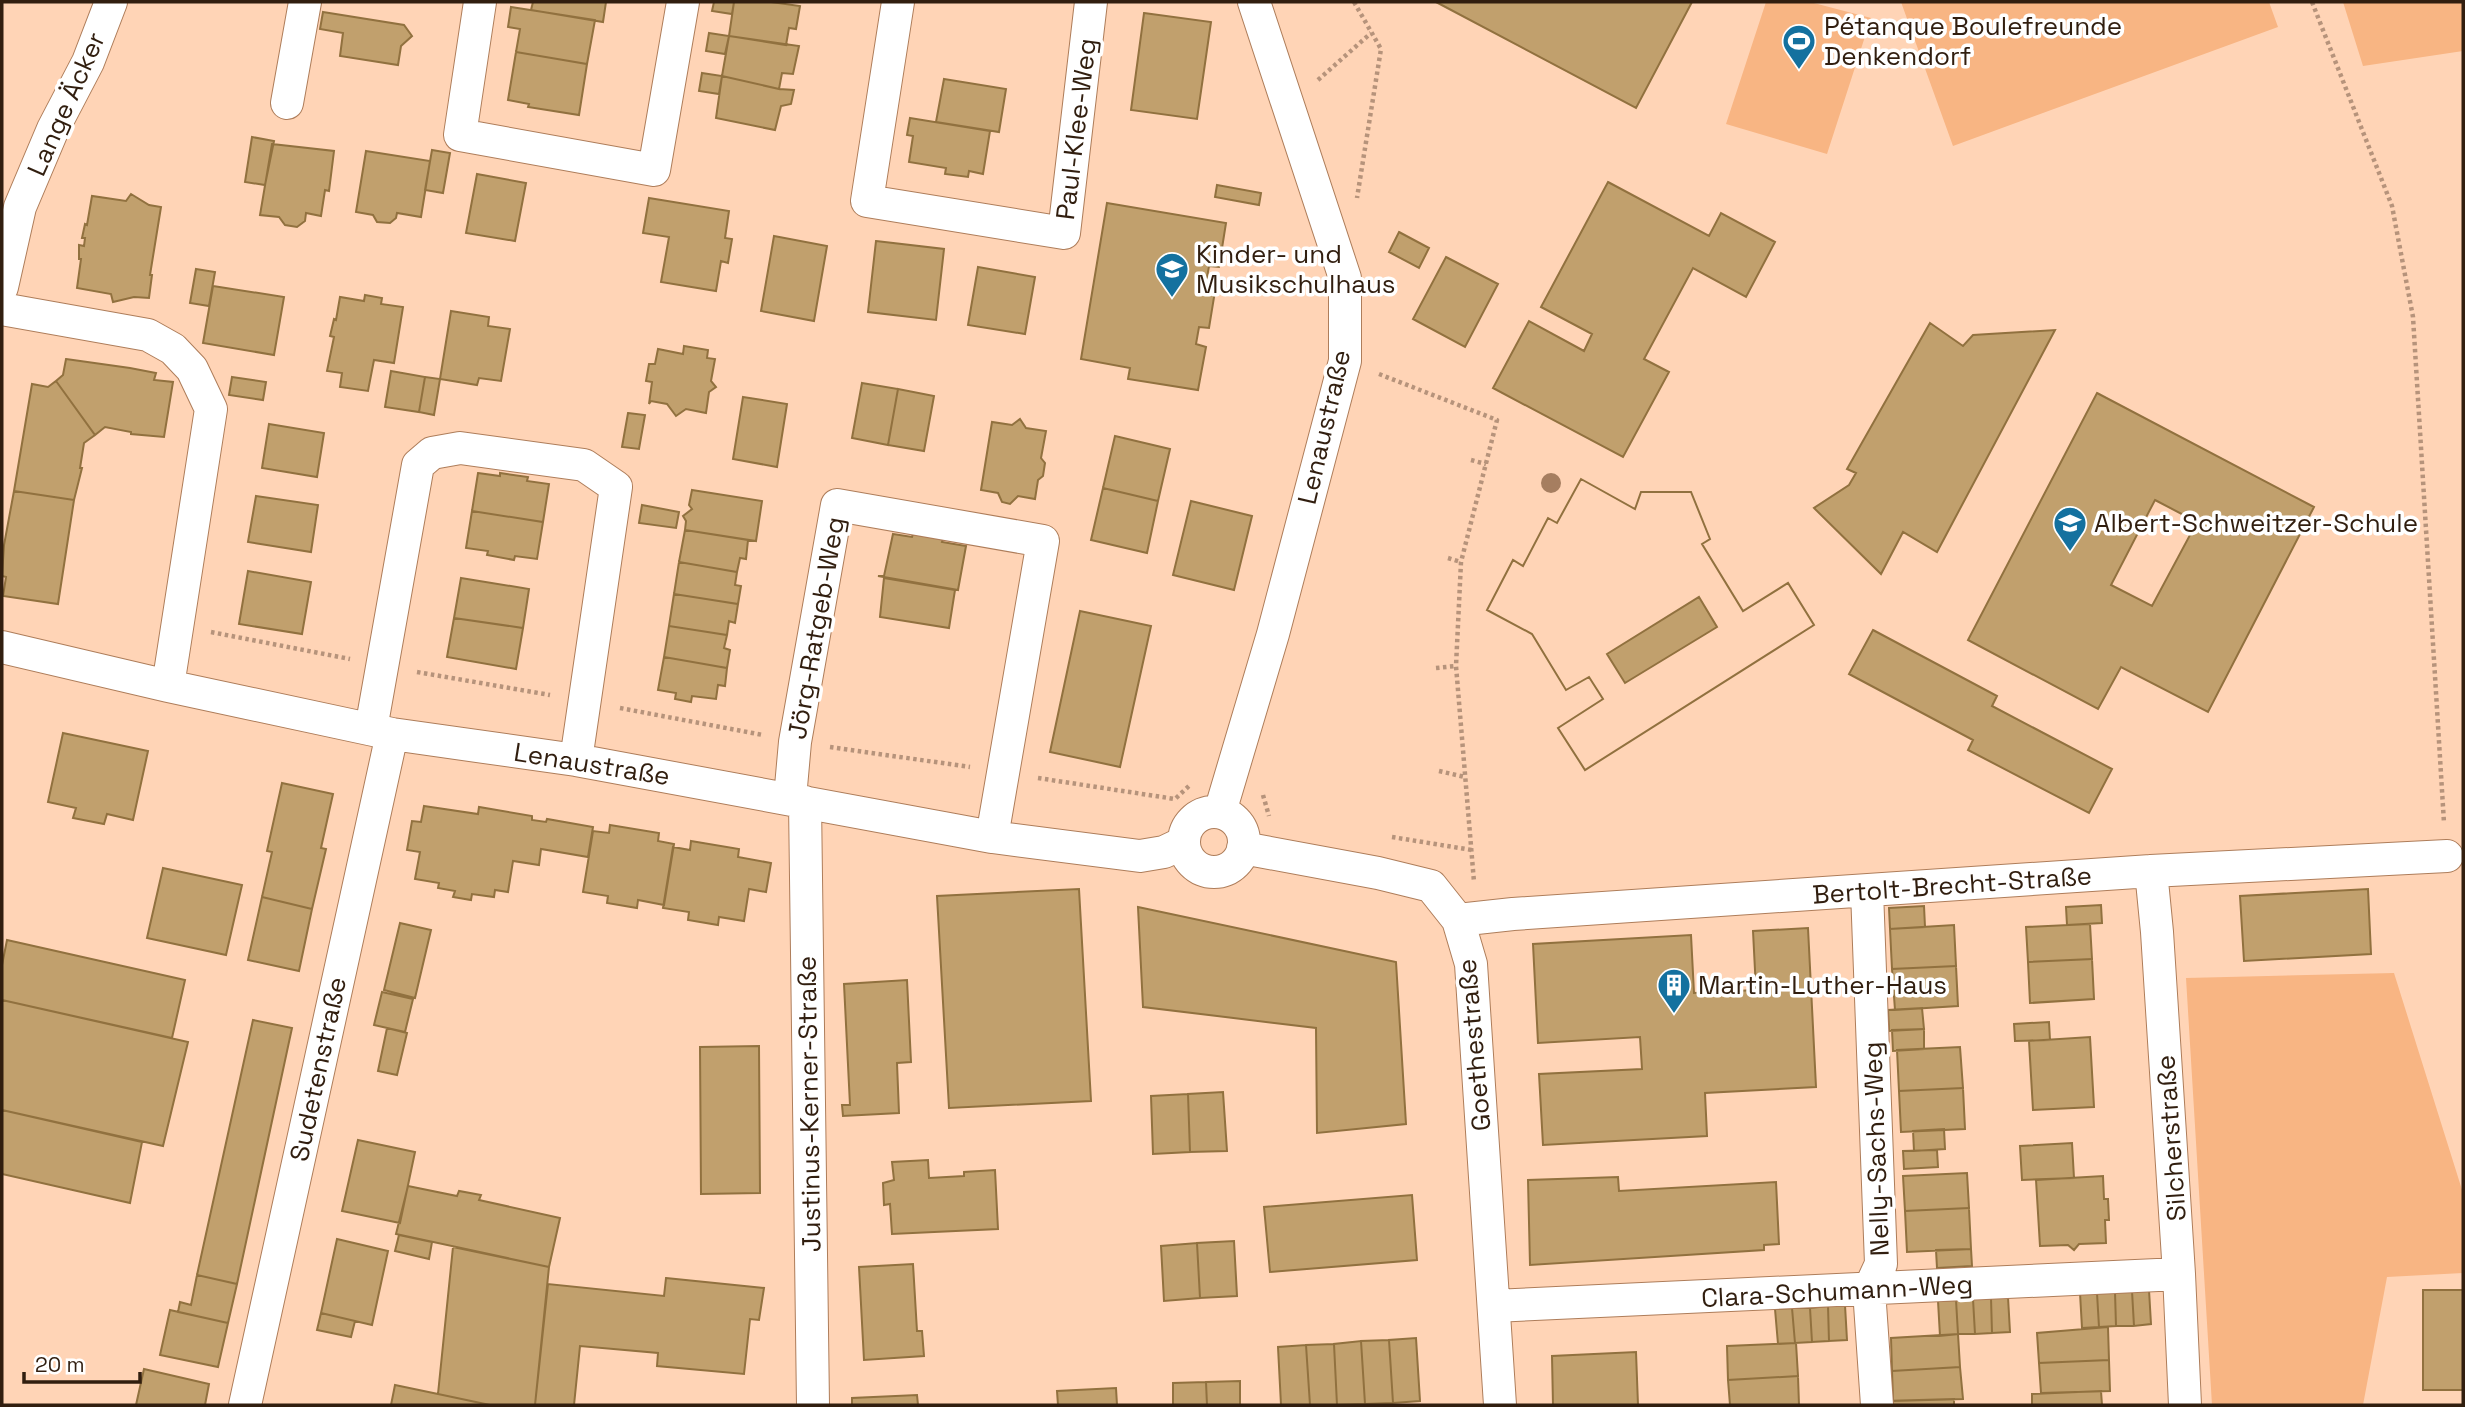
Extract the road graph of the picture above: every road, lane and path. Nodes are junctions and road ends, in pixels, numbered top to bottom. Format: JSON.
{"nodes":[{"id":1,"x":111,"y":2,"type":"edge"},
{"id":2,"x":305,"y":2,"type":"edge"},
{"id":3,"x":480,"y":2,"type":"edge"},
{"id":4,"x":683,"y":2,"type":"edge"},
{"id":5,"x":898,"y":2,"type":"edge"},
{"id":6,"x":1091,"y":2,"type":"edge"},
{"id":7,"x":1254,"y":2,"type":"edge"},
{"id":8,"x":1354,"y":2,"type":"edge"},
{"id":9,"x":2312,"y":2,"type":"edge"},
{"id":10,"x":1372,"y":33,"type":"junction"},
{"id":11,"x":287,"y":103,"type":"dead end"},
{"id":12,"x":1288,"y":106,"type":"junction"},
{"id":13,"x":1355,"y":211,"type":"dead end"},
{"id":14,"x":2,"y":287,"type":"edge"},
{"id":15,"x":2,"y":309,"type":"edge"},
{"id":16,"x":1345,"y":361,"type":"junction"},
{"id":17,"x":1471,"y":460,"type":"dead end"},
{"id":18,"x":1486,"y":464,"type":"junction"},
{"id":19,"x":1448,"y":558,"type":"dead end"},
{"id":20,"x":1461,"y":562,"type":"junction"},
{"id":21,"x":179,"y":626,"type":"junction"},
{"id":22,"x":2,"y":647,"type":"edge"},
{"id":23,"x":383,"y":666,"type":"junction"},
{"id":24,"x":1455,"y":666,"type":"junction"},
{"id":25,"x":1436,"y":668,"type":"dead end"},
{"id":26,"x":168,"y":686,"type":"junction"},
{"id":27,"x":586,"y":701,"type":"junction"},
{"id":28,"x":381,"y":732,"type":"junction"},
{"id":29,"x":795,"y":742,"type":"junction"},
{"id":30,"x":576,"y":760,"type":"junction"},
{"id":31,"x":1233,"y":770,"type":"junction"},
{"id":32,"x":1439,"y":771,"type":"dead end"},
{"id":33,"x":1002,"y":772,"type":"junction"},
{"id":34,"x":1465,"y":777,"type":"junction"},
{"id":35,"x":797,"y":800,"type":"junction"},
{"id":36,"x":1220,"y":813,"type":"junction"},
{"id":37,"x":1282,"y":818,"type":"dead end"},
{"id":38,"x":1391,"y":836,"type":"dead end"},
{"id":39,"x":992,"y":837,"type":"junction"},
{"id":40,"x":1183,"y":843,"type":"junction"},
{"id":41,"x":1244,"y":848,"type":"junction"},
{"id":42,"x":1472,"y":850,"type":"junction"},
{"id":43,"x":2446,"y":856,"type":"joint"},
{"id":44,"x":2151,"y":871,"type":"junction"},
{"id":45,"x":1867,"y":891,"type":"junction"},
{"id":46,"x":1458,"y":920,"type":"junction"},
{"id":47,"x":2179,"y":1274,"type":"junction"},
{"id":48,"x":1869,"y":1290,"type":"junction"},
{"id":49,"x":1493,"y":1306,"type":"junction"},
{"id":50,"x":245,"y":1405,"type":"edge"},
{"id":51,"x":813,"y":1405,"type":"edge"},
{"id":52,"x":1500,"y":1405,"type":"edge"},
{"id":53,"x":1877,"y":1405,"type":"edge"},
{"id":54,"x":2185,"y":1405,"type":"edge"}],
"edges":[{"from":1,"to":14,"type":"street","name":"Lange Äcker"},
{"from":2,"to":11,"type":"street"},
{"from":3,"to":4,"type":"street"},
{"from":5,"to":6,"type":"street","name":"Paul-Klee-Weg"},
{"from":7,"to":12,"type":"street","name":"Lenaustraße"},
{"from":8,"to":10,"type":"path"},
{"from":9,"to":43,"type":"path"},
{"from":10,"to":12,"type":"path"},
{"from":10,"to":13,"type":"path"},
{"from":12,"to":16,"type":"street","name":"Lenaustraße"},
{"from":15,"to":21,"type":"street"},
{"from":16,"to":18,"type":"path"},
{"from":16,"to":31,"type":"street","name":"Lenaustraße"},
{"from":17,"to":18,"type":"path"},
{"from":18,"to":20,"type":"path"},
{"from":19,"to":20,"type":"path"},
{"from":20,"to":24,"type":"path"},
{"from":21,"to":23,"type":"path"},
{"from":21,"to":26,"type":"street"},
{"from":22,"to":26,"type":"street","name":"Lenaustraße"},
{"from":23,"to":27,"type":"path"},
{"from":23,"to":27,"type":"street","name":"Sudetenstraße"},
{"from":23,"to":28,"type":"street","name":"Sudetenstraße"},
{"from":24,"to":25,"type":"path"},
{"from":24,"to":34,"type":"path"},
{"from":26,"to":28,"type":"street","name":"Lenaustraße"},
{"from":27,"to":29,"type":"path"},
{"from":27,"to":30,"type":"street"},
{"from":28,"to":30,"type":"street","name":"Lenaustraße"},
{"from":28,"to":50,"type":"street","name":"Sudetenstraße"},
{"from":29,"to":33,"type":"path"},
{"from":29,"to":33,"type":"street","name":"Jörg-Ratgeb-Weg"},
{"from":29,"to":35,"type":"street","name":"Jörg-Ratgeb-Weg"},
{"from":30,"to":35,"type":"street","name":"Lenaustraße"},
{"from":31,"to":33,"type":"path"},
{"from":31,"to":36,"type":"street","name":"Lenaustraße"},
{"from":31,"to":37,"type":"path"},
{"from":32,"to":34,"type":"path"},
{"from":33,"to":39,"type":"street","name":"Jörg-Ratgeb-Weg"},
{"from":34,"to":42,"type":"path"},
{"from":35,"to":39,"type":"street","name":"Lenaustraße"},
{"from":35,"to":51,"type":"street","name":"Justinus-Kerner-Straße"},
{"from":36,"to":40,"type":"street"},
{"from":36,"to":41,"type":"street"},
{"from":38,"to":42,"type":"path"},
{"from":39,"to":40,"type":"street","name":"Lenaustraße"},
{"from":40,"to":41,"type":"street"},
{"from":41,"to":46,"type":"street","name":"Goethestraße"},
{"from":42,"to":46,"type":"path"},
{"from":43,"to":44,"type":"street","name":"Bertolt-Brecht-Straße"},
{"from":44,"to":45,"type":"street","name":"Bertolt-Brecht-Straße"},
{"from":44,"to":47,"type":"street","name":"Silcherstraße"},
{"from":45,"to":46,"type":"street","name":"Bertolt-Brecht-Straße"},
{"from":45,"to":48,"type":"street","name":"Nelly-Sachs-Weg"},
{"from":46,"to":49,"type":"street","name":"Goethestraße"},
{"from":47,"to":48,"type":"street","name":"Clara-Schumann-Weg"},
{"from":47,"to":54,"type":"street","name":"Silcherstraße"},
{"from":48,"to":49,"type":"street","name":"Clara-Schumann-Weg"},
{"from":48,"to":53,"type":"street","name":"Nelly-Sachs-Weg"},
{"from":49,"to":52,"type":"street","name":"Goethestraße"}]}
